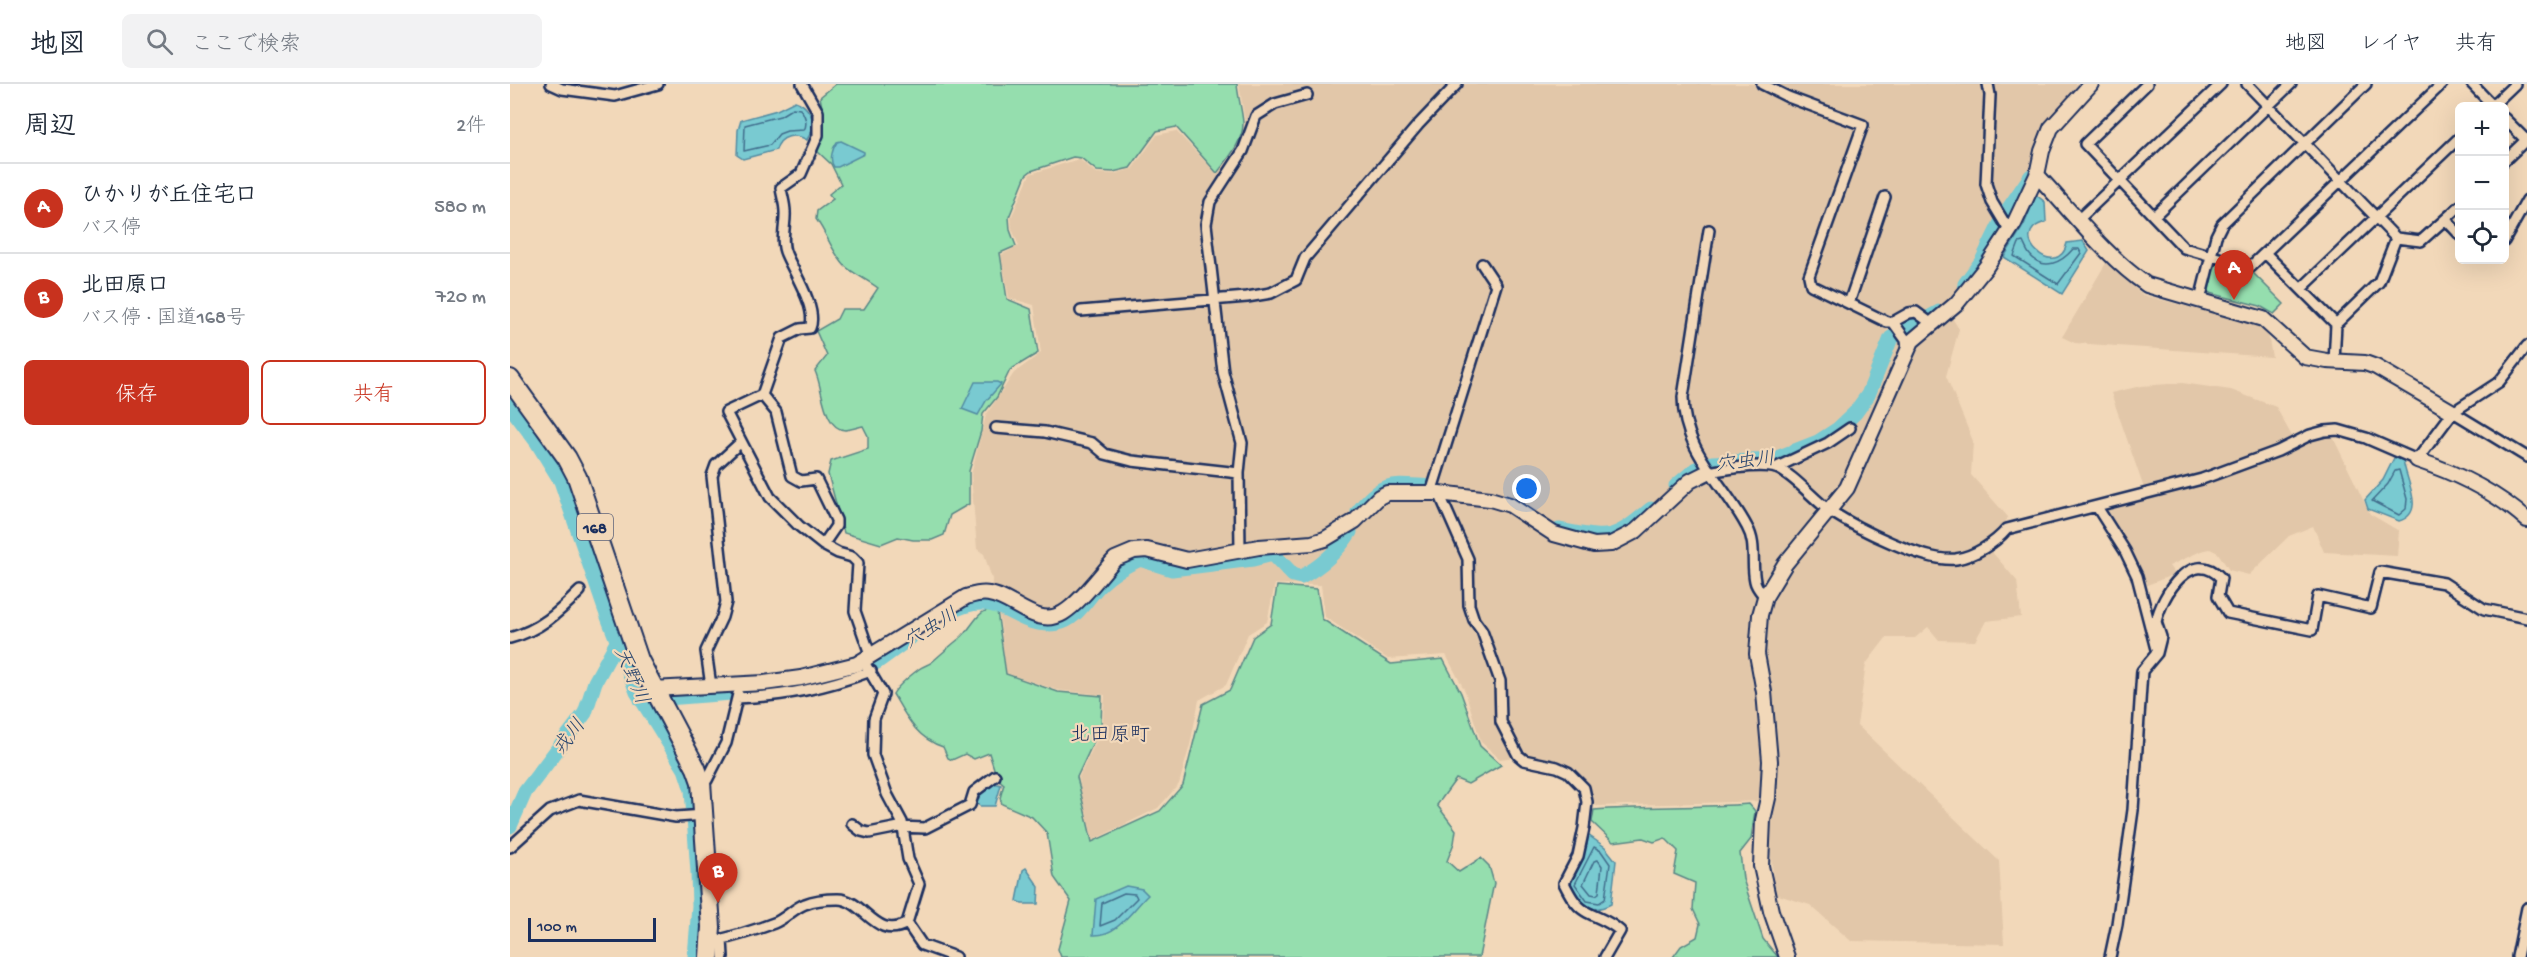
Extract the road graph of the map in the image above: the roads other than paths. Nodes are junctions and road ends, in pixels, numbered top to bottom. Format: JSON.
{"nodes":[{"id":1,"x":551,"y":84,"type":"edge"},
{"id":2,"x":658,"y":84,"type":"edge"},
{"id":3,"x":802,"y":84,"type":"edge"},
{"id":4,"x":1457,"y":84,"type":"edge"},
{"id":5,"x":1762,"y":84,"type":"edge"},
{"id":6,"x":1988,"y":84,"type":"edge"},
{"id":7,"x":2091,"y":84,"type":"edge"},
{"id":8,"x":2147,"y":84,"type":"edge"},
{"id":9,"x":2221,"y":84,"type":"edge"},
{"id":10,"x":2247,"y":84,"type":"edge"},
{"id":11,"x":2291,"y":84,"type":"edge"},
{"id":12,"x":2366,"y":84,"type":"edge"},
{"id":13,"x":2442,"y":84,"type":"edge"},
{"id":14,"x":2472,"y":84,"type":"edge"},
{"id":15,"x":2515,"y":84,"type":"edge"},
{"id":16,"x":1307,"y":96,"type":"dead end"},
{"id":17,"x":2489,"y":102,"type":"edge"},
{"id":18,"x":2497,"y":102,"type":"edge"},
{"id":19,"x":2269,"y":106,"type":"junction"},
{"id":20,"x":2509,"y":122,"type":"edge"},
{"id":21,"x":2527,"y":140,"type":"edge"},
{"id":22,"x":2455,"y":142,"type":"edge"},
{"id":23,"x":2305,"y":143,"type":"junction"},
{"id":24,"x":2509,"y":158,"type":"edge"},
{"id":25,"x":2037,"y":175,"type":"junction"},
{"id":26,"x":2120,"y":180,"type":"junction"},
{"id":27,"x":2341,"y":181,"type":"junction"},
{"id":28,"x":1885,"y":197,"type":"dead end"},
{"id":29,"x":2527,"y":200,"type":"edge"},
{"id":30,"x":2456,"y":210,"type":"edge"},
{"id":31,"x":2154,"y":216,"type":"junction"},
{"id":32,"x":2375,"y":217,"type":"junction"},
{"id":33,"x":2079,"y":219,"type":"junction"},
{"id":34,"x":2446,"y":220,"type":"junction"},
{"id":35,"x":1709,"y":230,"type":"dead end"},
{"id":36,"x":2455,"y":230,"type":"edge"},
{"id":37,"x":2010,"y":232,"type":"junction"},
{"id":38,"x":2509,"y":234,"type":"edge"},
{"id":39,"x":2396,"y":238,"type":"junction"},
{"id":40,"x":2265,"y":253,"type":"junction"},
{"id":41,"x":2210,"y":257,"type":"junction"},
{"id":42,"x":1482,"y":264,"type":"dead end"},
{"id":43,"x":2301,"y":289,"type":"junction"},
{"id":44,"x":1216,"y":299,"type":"junction"},
{"id":45,"x":2200,"y":300,"type":"junction"},
{"id":46,"x":1850,"y":303,"type":"junction"},
{"id":47,"x":1081,"y":311,"type":"dead end"},
{"id":48,"x":1893,"y":322,"type":"junction"},
{"id":49,"x":1932,"y":324,"type":"junction"},
{"id":50,"x":2336,"y":324,"type":"junction"},
{"id":51,"x":2527,"y":346,"type":"edge"},
{"id":52,"x":1907,"y":350,"type":"junction"},
{"id":53,"x":2334,"y":362,"type":"junction"},
{"id":54,"x":510,"y":380,"type":"edge"},
{"id":55,"x":762,"y":395,"type":"junction"},
{"id":56,"x":2453,"y":412,"type":"junction"},
{"id":57,"x":996,"y":428,"type":"dead end"},
{"id":58,"x":1850,"y":428,"type":"dead end"},
{"id":59,"x":741,"y":442,"type":"junction"},
{"id":60,"x":2527,"y":457,"type":"edge"},
{"id":61,"x":2417,"y":460,"type":"junction"},
{"id":62,"x":1775,"y":468,"type":"junction"},
{"id":63,"x":1708,"y":472,"type":"junction"},
{"id":64,"x":1239,"y":473,"type":"junction"},
{"id":65,"x":1435,"y":493,"type":"junction"},
{"id":66,"x":2097,"y":507,"type":"junction"},
{"id":67,"x":1830,"y":510,"type":"junction"},
{"id":68,"x":2527,"y":520,"type":"edge"},
{"id":69,"x":823,"y":545,"type":"junction"},
{"id":70,"x":1240,"y":550,"type":"junction"},
{"id":71,"x":580,"y":591,"type":"dead end"},
{"id":72,"x":1765,"y":597,"type":"junction"},
{"id":73,"x":2527,"y":618,"type":"edge"},
{"id":74,"x":510,"y":638,"type":"edge"},
{"id":75,"x":2157,"y":653,"type":"junction"},
{"id":76,"x":869,"y":663,"type":"junction"},
{"id":77,"x":711,"y":686,"type":"junction"},
{"id":78,"x":652,"y":688,"type":"junction"},
{"id":79,"x":738,"y":692,"type":"junction"},
{"id":80,"x":994,"y":776,"type":"dead end"},
{"id":81,"x":701,"y":782,"type":"junction"},
{"id":82,"x":704,"y":814,"type":"junction"},
{"id":83,"x":852,"y":824,"type":"dead end"},
{"id":84,"x":903,"y":827,"type":"junction"},
{"id":85,"x":510,"y":847,"type":"edge"},
{"id":86,"x":2527,"y":908,"type":"edge"},
{"id":87,"x":907,"y":923,"type":"junction"},
{"id":88,"x":714,"y":946,"type":"edge"},
{"id":89,"x":723,"y":957,"type":"edge"},
{"id":90,"x":955,"y":957,"type":"edge"},
{"id":91,"x":1605,"y":957,"type":"edge"},
{"id":92,"x":1787,"y":957,"type":"edge"},
{"id":93,"x":2110,"y":957,"type":"edge"},
{"id":94,"x":2517,"y":957,"type":"edge"}],
"edges":[{"from":1,"to":2,"type":"street"},
{"from":3,"to":55,"type":"street"},
{"from":4,"to":44,"type":"street"},
{"from":5,"to":46,"type":"street"},
{"from":6,"to":37,"type":"street"},
{"from":7,"to":25,"type":"street"},
{"from":8,"to":26,"type":"street"},
{"from":9,"to":26,"type":"street"},
{"from":10,"to":19,"type":"street"},
{"from":11,"to":19,"type":"street"},
{"from":12,"to":23,"type":"street"},
{"from":13,"to":27,"type":"street"},
{"from":14,"to":17,"type":"street"},
{"from":15,"to":18,"type":"street"},
{"from":16,"to":44,"type":"street"},
{"from":19,"to":23,"type":"street"},
{"from":19,"to":31,"type":"street"},
{"from":20,"to":21,"type":"street"},
{"from":21,"to":24,"type":"street"},
{"from":22,"to":32,"type":"street"},
{"from":23,"to":27,"type":"street"},
{"from":23,"to":41,"type":"street"},
{"from":25,"to":33,"type":"street"},
{"from":25,"to":37,"type":"street"},
{"from":26,"to":31,"type":"street"},
{"from":26,"to":33,"type":"street"},
{"from":27,"to":32,"type":"street"},
{"from":27,"to":40,"type":"street"},
{"from":28,"to":46,"type":"street"},
{"from":29,"to":38,"type":"street"},
{"from":30,"to":34,"type":"street"},
{"from":31,"to":41,"type":"street"},
{"from":32,"to":39,"type":"street"},
{"from":32,"to":43,"type":"street"},
{"from":33,"to":45,"type":"street"},
{"from":34,"to":36,"type":"street"},
{"from":34,"to":39,"type":"street"},
{"from":35,"to":63,"type":"street"},
{"from":37,"to":49,"type":"street"},
{"from":39,"to":50,"type":"street"},
{"from":40,"to":41,"type":"street"},
{"from":40,"to":43,"type":"street"},
{"from":41,"to":45,"type":"street"},
{"from":42,"to":65,"type":"street"},
{"from":43,"to":50,"type":"street"},
{"from":44,"to":47,"type":"street"},
{"from":44,"to":64,"type":"street"},
{"from":45,"to":53,"type":"street"},
{"from":46,"to":48,"type":"street"},
{"from":48,"to":49,"type":"street"},
{"from":48,"to":52,"type":"street"},
{"from":49,"to":52,"type":"street"},
{"from":50,"to":53,"type":"street"},
{"from":51,"to":56,"type":"street"},
{"from":52,"to":67,"type":"street"},
{"from":53,"to":56,"type":"street"},
{"from":54,"to":78,"type":"highway","number":"168"},
{"from":55,"to":59,"type":"street"},
{"from":55,"to":69,"type":"street"},
{"from":56,"to":60,"type":"street"},
{"from":56,"to":61,"type":"street"},
{"from":57,"to":64,"type":"street"},
{"from":58,"to":62,"type":"street"},
{"from":59,"to":69,"type":"street"},
{"from":59,"to":77,"type":"street"},
{"from":61,"to":66,"type":"street"},
{"from":61,"to":68,"type":"street"},
{"from":62,"to":63,"type":"street"},
{"from":62,"to":67,"type":"street"},
{"from":63,"to":65,"type":"street"},
{"from":63,"to":72,"type":"street"},
{"from":64,"to":70,"type":"street"},
{"from":65,"to":70,"type":"street"},
{"from":65,"to":91,"type":"street"},
{"from":66,"to":67,"type":"street"},
{"from":66,"to":75,"type":"street"},
{"from":67,"to":72,"type":"street"},
{"from":69,"to":76,"type":"street"},
{"from":70,"to":76,"type":"street"},
{"from":71,"to":74,"type":"street"},
{"from":72,"to":92,"type":"street"},
{"from":73,"to":75,"type":"street"},
{"from":75,"to":93,"type":"street"},
{"from":76,"to":79,"type":"street"},
{"from":76,"to":84,"type":"street"},
{"from":77,"to":78,"type":"street"},
{"from":77,"to":79,"type":"street"},
{"from":78,"to":81,"type":"highway","number":"168"},
{"from":79,"to":81,"type":"street"},
{"from":80,"to":84,"type":"street"},
{"from":81,"to":82,"type":"highway","number":"168"},
{"from":82,"to":85,"type":"street"},
{"from":82,"to":88,"type":"highway","number":"168"},
{"from":83,"to":84,"type":"street"},
{"from":84,"to":87,"type":"street"},
{"from":86,"to":94,"type":"street"},
{"from":87,"to":88,"type":"street"},
{"from":87,"to":90,"type":"street"},
{"from":88,"to":89,"type":"street"}]}
